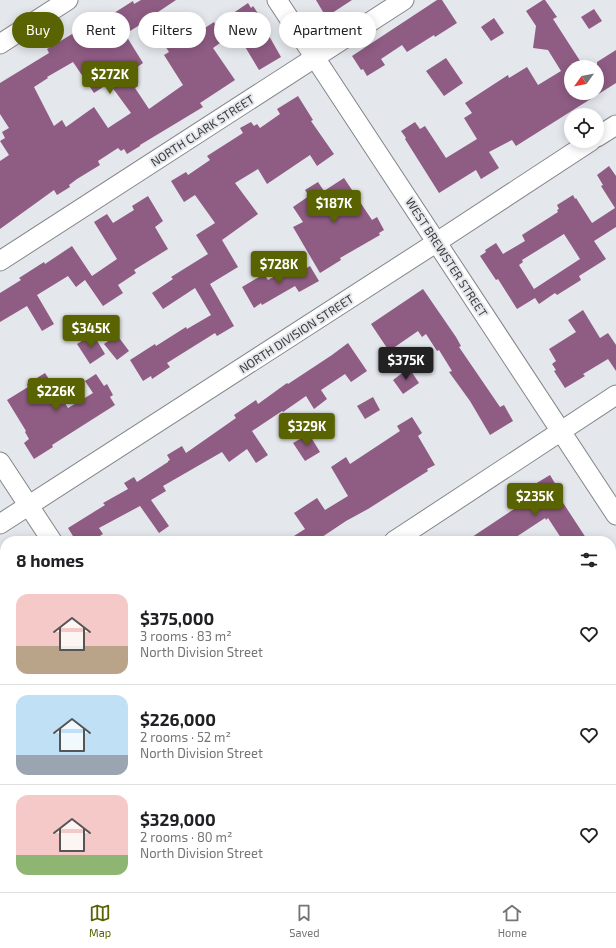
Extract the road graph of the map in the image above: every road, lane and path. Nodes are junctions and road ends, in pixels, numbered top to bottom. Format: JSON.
{"nodes":[{"id":1,"x":68,"y":0,"type":"edge"},
{"id":2,"x":277,"y":0,"type":"edge"},
{"id":3,"x":404,"y":0,"type":"edge"},
{"id":4,"x":0,"y":44,"type":"edge"},
{"id":5,"x":315,"y":57,"type":"junction"},
{"id":6,"x":616,"y":125,"type":"edge"},
{"id":7,"x":604,"y":133,"type":"edge"},
{"id":8,"x":581,"y":148,"type":"edge"},
{"id":9,"x":437,"y":242,"type":"junction"},
{"id":10,"x":0,"y":261,"type":"edge"},
{"id":11,"x":616,"y":395,"type":"edge"},
{"id":12,"x":561,"y":431,"type":"junction"},
{"id":13,"x":0,"y":462,"type":"edge"},
{"id":14,"x":28,"y":505,"type":"junction"},
{"id":15,"x":616,"y":515,"type":"edge"},
{"id":16,"x":0,"y":524,"type":"edge"},
{"id":17,"x":49,"y":536,"type":"edge"},
{"id":18,"x":402,"y":536,"type":"edge"}],
"edges":[{"from":1,"to":4,"type":"street"},
{"from":2,"to":5,"type":"street","name":"WEST BREWSTER STREET"},
{"from":3,"to":5,"type":"street","name":"NORTH CLARK STREET"},
{"from":5,"to":9,"type":"street","name":"WEST BREWSTER STREET"},
{"from":5,"to":10,"type":"street","name":"NORTH CLARK STREET"},
{"from":6,"to":7,"type":"street"},
{"from":8,"to":9,"type":"street","name":"NORTH DIVISION STREET"},
{"from":9,"to":12,"type":"street","name":"WEST BREWSTER STREET"},
{"from":9,"to":14,"type":"street","name":"NORTH DIVISION STREET"},
{"from":11,"to":12,"type":"street"},
{"from":12,"to":15,"type":"street","name":"WEST BREWSTER STREET"},
{"from":12,"to":18,"type":"street"},
{"from":13,"to":14,"type":"street"},
{"from":14,"to":16,"type":"street","name":"NORTH DIVISION STREET"},
{"from":14,"to":17,"type":"street"}]}
